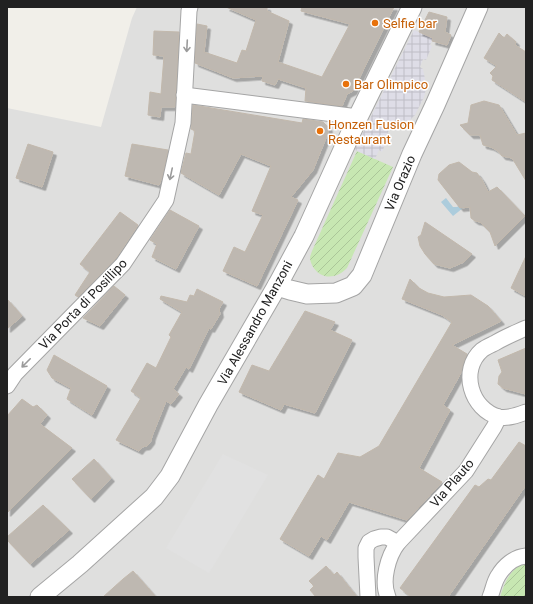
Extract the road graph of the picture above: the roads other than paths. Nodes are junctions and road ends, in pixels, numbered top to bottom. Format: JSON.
{"nodes":[{"id":1,"x":190,"y":7,"type":"edge"},
{"id":2,"x":412,"y":7,"type":"edge"},
{"id":3,"x":478,"y":7,"type":"edge"},
{"id":4,"x":184,"y":95,"type":"junction"},
{"id":5,"x":358,"y":117,"type":"junction"},
{"id":6,"x":277,"y":286,"type":"junction"},
{"id":7,"x":526,"y":328,"type":"edge"},
{"id":8,"x":7,"y":386,"type":"edge"},
{"id":9,"x":526,"y":412,"type":"edge"},
{"id":10,"x":499,"y":417,"type":"junction"},
{"id":11,"x":398,"y":542,"type":"junction"},
{"id":12,"x":526,"y":556,"type":"edge"},
{"id":13,"x":40,"y":597,"type":"edge"},
{"id":14,"x":368,"y":597,"type":"edge"},
{"id":15,"x":388,"y":597,"type":"edge"},
{"id":16,"x":490,"y":597,"type":"edge"}],
"edges":[{"from":1,"to":4,"type":"street","name":"Via Porta di Posillipo","one_way":true},
{"from":2,"to":5,"type":"street","name":"Via Alessandro Manzoni"},
{"from":3,"to":6,"type":"street","name":"Via Orazio"},
{"from":4,"to":5,"type":"street"},
{"from":4,"to":8,"type":"street","name":"Via Porta di Posillipo","one_way":true},
{"from":5,"to":6,"type":"street","name":"Via Alessandro Manzoni"},
{"from":6,"to":13,"type":"street","name":"Via Alessandro Manzoni"},
{"from":7,"to":10,"type":"street"},
{"from":9,"to":10,"type":"street"},
{"from":10,"to":11,"type":"street","name":"Via Plauto"},
{"from":11,"to":14,"type":"street"},
{"from":11,"to":15,"type":"street","name":"Via Plauto"},
{"from":12,"to":16,"type":"street"}]}
